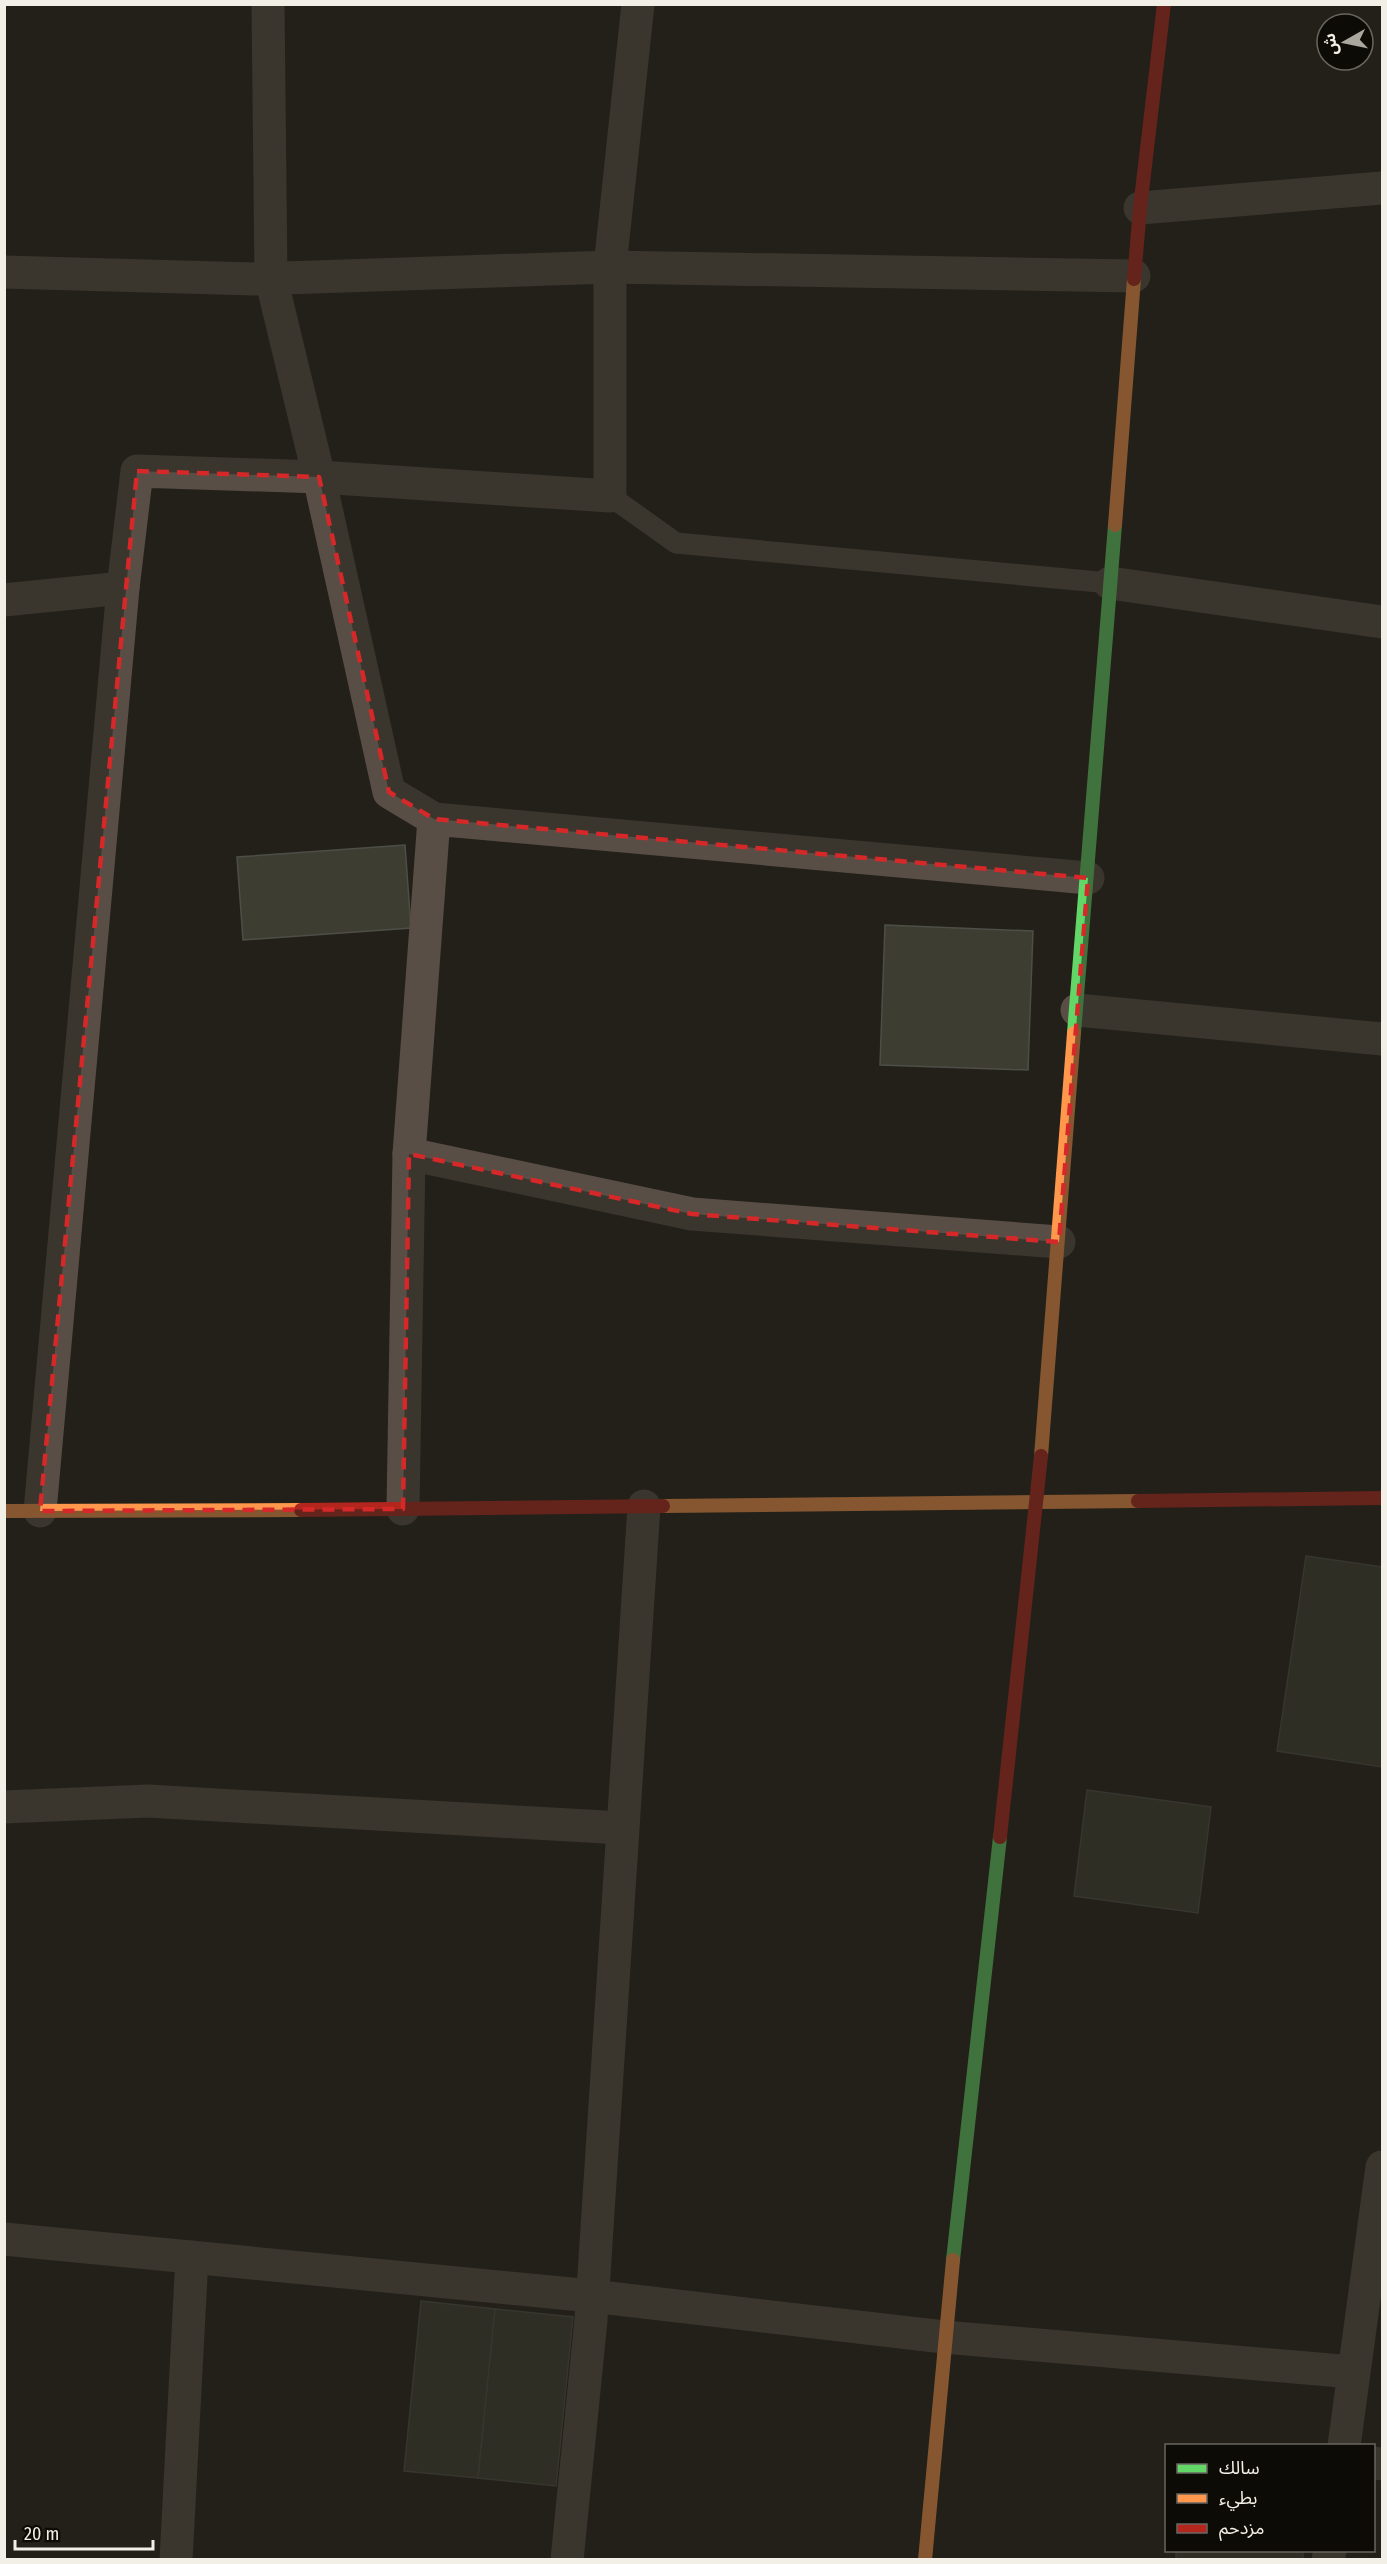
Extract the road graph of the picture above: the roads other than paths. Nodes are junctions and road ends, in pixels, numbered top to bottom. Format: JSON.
{"nodes":[{"id":1,"x":268,"y":4,"type":"edge"},
{"id":2,"x":638,"y":4,"type":"edge"},
{"id":3,"x":1164,"y":4,"type":"edge"},
{"id":4,"x":1383,"y":188,"type":"edge"},
{"id":5,"x":1140,"y":208,"type":"junction"},
{"id":6,"x":610,"y":267,"type":"junction"},
{"id":7,"x":4,"y":272,"type":"edge"},
{"id":8,"x":1134,"y":276,"type":"junction"},
{"id":9,"x":271,"y":278,"type":"junction"},
{"id":10,"x":319,"y":477,"type":"junction"},
{"id":11,"x":610,"y":495,"type":"junction"},
{"id":12,"x":1110,"y":583,"type":"junction"},
{"id":13,"x":123,"y":588,"type":"junction"},
{"id":14,"x":4,"y":600,"type":"edge"},
{"id":15,"x":1383,"y":622,"type":"edge"},
{"id":16,"x":434,"y":819,"type":"junction"},
{"id":17,"x":1088,"y":878,"type":"junction"},
{"id":18,"x":1077,"y":1010,"type":"junction"},
{"id":19,"x":1383,"y":1039,"type":"edge"},
{"id":20,"x":409,"y":1154,"type":"junction"},
{"id":21,"x":1059,"y":1242,"type":"junction"},
{"id":22,"x":1383,"y":1498,"type":"edge"},
{"id":23,"x":1037,"y":1502,"type":"junction"},
{"id":24,"x":644,"y":1506,"type":"junction"},
{"id":25,"x":404,"y":1509,"type":"junction"},
{"id":26,"x":4,"y":1511,"type":"edge"},
{"id":27,"x":40,"y":1511,"type":"junction"},
{"id":28,"x":4,"y":1807,"type":"edge"},
{"id":29,"x":622,"y":1828,"type":"junction"},
{"id":30,"x":1383,"y":2167,"type":"edge"},
{"id":31,"x":4,"y":2239,"type":"edge"},
{"id":32,"x":192,"y":2257,"type":"junction"},
{"id":33,"x":592,"y":2296,"type":"junction"},
{"id":34,"x":944,"y":2337,"type":"junction"},
{"id":35,"x":1353,"y":2372,"type":"junction"},
{"id":36,"x":1344,"y":2444,"type":"edge"},
{"id":37,"x":176,"y":2559,"type":"edge"},
{"id":38,"x":567,"y":2559,"type":"edge"},
{"id":39,"x":925,"y":2559,"type":"edge"}],
"edges":[{"from":1,"to":9,"type":"street"},
{"from":2,"to":6,"type":"street"},
{"from":3,"to":5,"type":"street"},
{"from":4,"to":5,"type":"street"},
{"from":5,"to":8,"type":"street"},
{"from":6,"to":8,"type":"street"},
{"from":6,"to":9,"type":"street"},
{"from":6,"to":11,"type":"street"},
{"from":7,"to":9,"type":"street"},
{"from":8,"to":12,"type":"street"},
{"from":9,"to":10,"type":"street"},
{"from":10,"to":11,"type":"street"},
{"from":10,"to":13,"type":"street"},
{"from":10,"to":16,"type":"street"},
{"from":11,"to":12,"type":"lane"},
{"from":12,"to":15,"type":"street"},
{"from":12,"to":17,"type":"street"},
{"from":13,"to":14,"type":"street"},
{"from":13,"to":27,"type":"street"},
{"from":16,"to":17,"type":"street"},
{"from":16,"to":20,"type":"street"},
{"from":17,"to":18,"type":"street"},
{"from":18,"to":19,"type":"street"},
{"from":18,"to":21,"type":"street"},
{"from":20,"to":21,"type":"street"},
{"from":20,"to":25,"type":"street"},
{"from":21,"to":23,"type":"street"},
{"from":22,"to":23,"type":"street"},
{"from":23,"to":24,"type":"street"},
{"from":23,"to":34,"type":"street"},
{"from":24,"to":25,"type":"street"},
{"from":24,"to":29,"type":"street"},
{"from":25,"to":27,"type":"street"},
{"from":26,"to":27,"type":"street"},
{"from":28,"to":29,"type":"street"},
{"from":29,"to":33,"type":"street"},
{"from":30,"to":35,"type":"street"},
{"from":31,"to":32,"type":"street"},
{"from":32,"to":33,"type":"street"},
{"from":32,"to":37,"type":"street"},
{"from":33,"to":34,"type":"street"},
{"from":33,"to":38,"type":"street"},
{"from":34,"to":35,"type":"street"},
{"from":34,"to":39,"type":"street"},
{"from":35,"to":36,"type":"street"}]}
